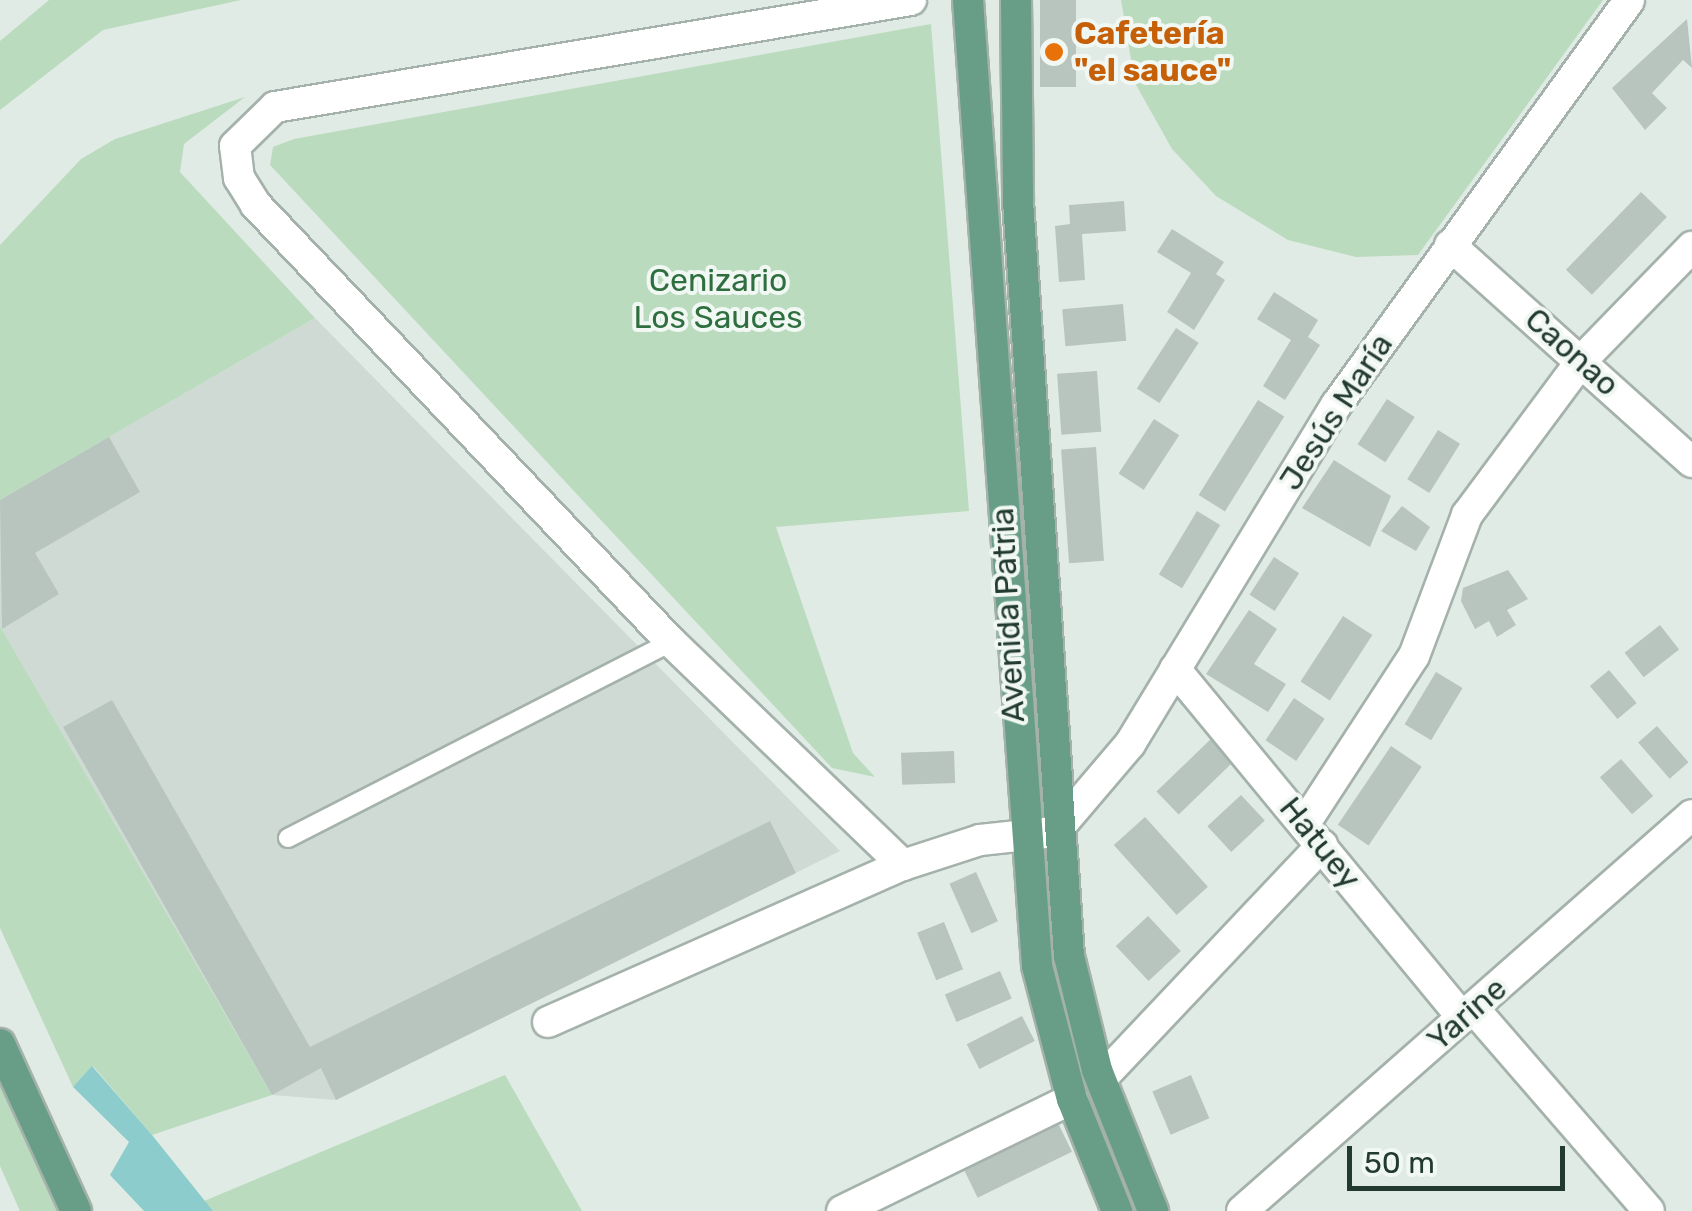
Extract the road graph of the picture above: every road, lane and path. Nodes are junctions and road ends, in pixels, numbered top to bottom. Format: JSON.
{"nodes":[{"id":1,"x":912,"y":0,"type":"edge"},
{"id":2,"x":968,"y":0,"type":"edge"},
{"id":3,"x":1016,"y":0,"type":"edge"},
{"id":4,"x":1629,"y":0,"type":"edge"},
{"id":5,"x":1450,"y":245,"type":"junction"},
{"id":6,"x":1692,"y":247,"type":"edge"},
{"id":7,"x":1582,"y":360,"type":"junction"},
{"id":8,"x":1692,"y":462,"type":"edge"},
{"id":9,"x":670,"y":642,"type":"junction"},
{"id":10,"x":1176,"y":669,"type":"junction"},
{"id":11,"x":1692,"y":816,"type":"edge"},
{"id":12,"x":1055,"y":832,"type":"junction"},
{"id":13,"x":1021,"y":833,"type":"junction"},
{"id":14,"x":1314,"y":834,"type":"junction"},
{"id":15,"x":288,"y":838,"type":"dead end"},
{"id":16,"x":903,"y":865,"type":"junction"},
{"id":17,"x":1468,"y":1013,"type":"junction"},
{"id":18,"x":548,"y":1022,"type":"dead end"},
{"id":19,"x":0,"y":1044,"type":"edge"},
{"id":20,"x":1101,"y":1079,"type":"junction"},
{"id":21,"x":1072,"y":1099,"type":"junction"},
{"id":22,"x":76,"y":1211,"type":"edge"},
{"id":23,"x":842,"y":1211,"type":"edge"},
{"id":24,"x":1117,"y":1211,"type":"edge"},
{"id":25,"x":1153,"y":1211,"type":"edge"},
{"id":26,"x":1242,"y":1211,"type":"edge"},
{"id":27,"x":1649,"y":1211,"type":"edge"}],
"edges":[{"from":1,"to":9,"type":"street"},
{"from":2,"to":13,"type":"main road","name":"Avenida Patria"},
{"from":3,"to":12,"type":"main road","name":"Avenida Patria"},
{"from":4,"to":5,"type":"street","name":"Jesús María"},
{"from":5,"to":7,"type":"street","name":"Caonao"},
{"from":5,"to":10,"type":"street","name":"Jesús María"},
{"from":6,"to":7,"type":"street"},
{"from":7,"to":8,"type":"street","name":"Caonao"},
{"from":7,"to":14,"type":"street"},
{"from":9,"to":15,"type":"lane"},
{"from":9,"to":16,"type":"street"},
{"from":10,"to":12,"type":"street","name":"Jesús María"},
{"from":10,"to":14,"type":"street","name":"Hatuey"},
{"from":11,"to":17,"type":"street","name":"Yarine"},
{"from":12,"to":13,"type":"street"},
{"from":12,"to":20,"type":"main road","name":"Avenida Patria"},
{"from":13,"to":16,"type":"street"},
{"from":13,"to":21,"type":"main road","name":"Avenida Patria"},
{"from":14,"to":17,"type":"street","name":"Hatuey"},
{"from":14,"to":20,"type":"street"},
{"from":16,"to":18,"type":"street"},
{"from":17,"to":26,"type":"street","name":"Yarine"},
{"from":17,"to":27,"type":"street","name":"Hatuey"},
{"from":19,"to":22,"type":"main road"},
{"from":20,"to":25,"type":"main road","name":"Avenida Patria"},
{"from":21,"to":23,"type":"street"},
{"from":21,"to":24,"type":"main road","name":"Avenida Patria"}]}
